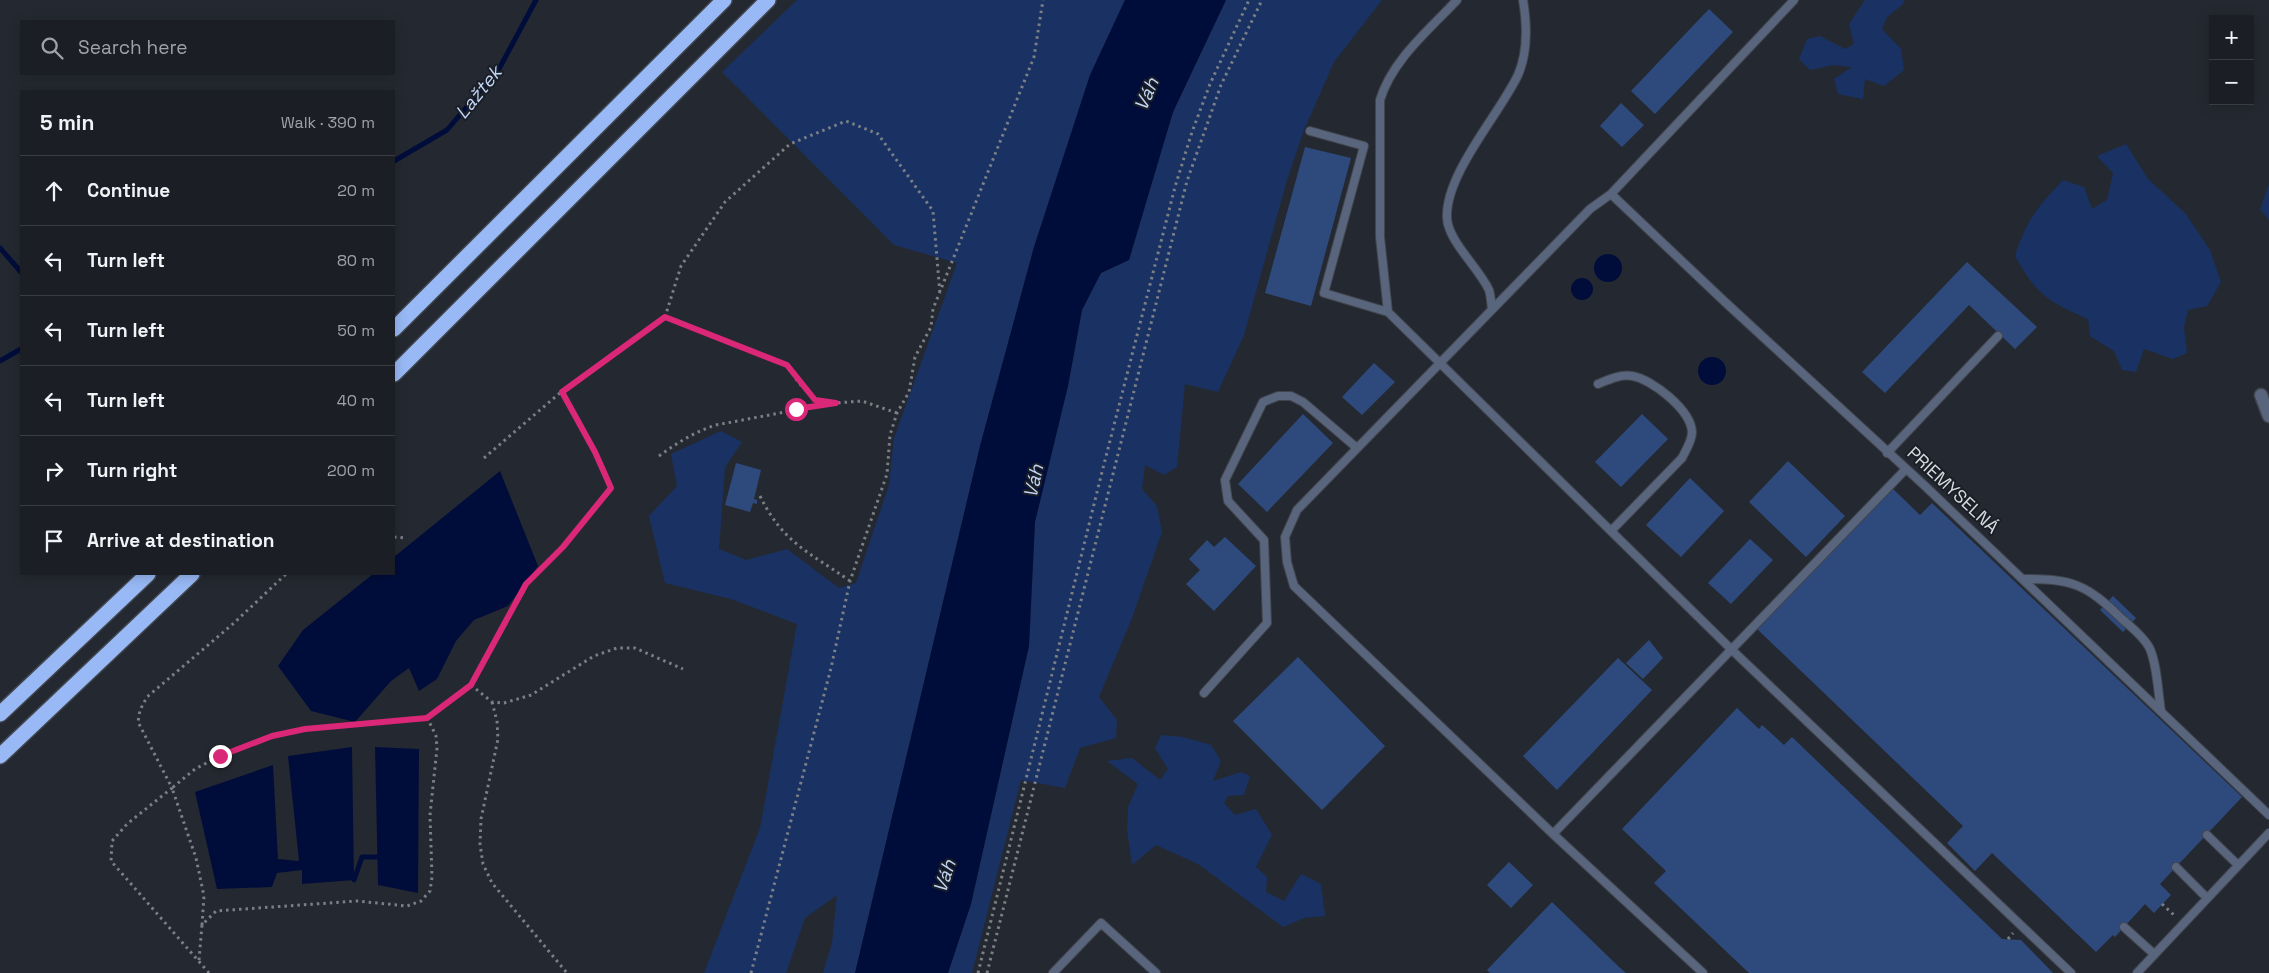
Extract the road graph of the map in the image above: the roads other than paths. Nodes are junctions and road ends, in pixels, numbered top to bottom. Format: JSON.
{"nodes":[{"id":1,"x":724,"y":0,"type":"edge"},
{"id":2,"x":768,"y":0,"type":"edge"},
{"id":3,"x":1458,"y":0,"type":"edge"},
{"id":4,"x":1523,"y":0,"type":"edge"},
{"id":5,"x":1794,"y":0,"type":"edge"},
{"id":6,"x":1310,"y":131,"type":"dead end"},
{"id":7,"x":1612,"y":194,"type":"junction"},
{"id":8,"x":1492,"y":309,"type":"junction"},
{"id":9,"x":1388,"y":312,"type":"junction"},
{"id":10,"x":395,"y":328,"type":"edge"},
{"id":11,"x":1998,"y":336,"type":"dead end"},
{"id":12,"x":1440,"y":363,"type":"junction"},
{"id":13,"x":395,"y":373,"type":"edge"},
{"id":14,"x":1598,"y":384,"type":"dead end"},
{"id":15,"x":2260,"y":395,"type":"dead end"},
{"id":16,"x":2269,"y":416,"type":"edge"},
{"id":17,"x":1357,"y":448,"type":"junction"},
{"id":18,"x":1887,"y":453,"type":"junction"},
{"id":19,"x":1905,"y":470,"type":"junction"},
{"id":20,"x":1611,"y":531,"type":"junction"},
{"id":21,"x":147,"y":575,"type":"edge"},
{"id":22,"x":191,"y":575,"type":"edge"},
{"id":23,"x":2022,"y":579,"type":"junction"},
{"id":24,"x":1732,"y":650,"type":"junction"},
{"id":25,"x":1204,"y":693,"type":"dead end"},
{"id":26,"x":2160,"y":711,"type":"junction"},
{"id":27,"x":0,"y":714,"type":"edge"},
{"id":28,"x":0,"y":756,"type":"edge"},
{"id":29,"x":2269,"y":815,"type":"edge"},
{"id":30,"x":2269,"y":833,"type":"edge"},
{"id":31,"x":1553,"y":834,"type":"junction"},
{"id":32,"x":2207,"y":835,"type":"dead end"},
{"id":33,"x":2238,"y":865,"type":"junction"},
{"id":34,"x":2176,"y":867,"type":"dead end"},
{"id":35,"x":2207,"y":898,"type":"junction"},
{"id":36,"x":2124,"y":927,"type":"dead end"},
{"id":37,"x":2154,"y":954,"type":"junction"},
{"id":38,"x":1053,"y":973,"type":"edge"},
{"id":39,"x":1156,"y":973,"type":"edge"},
{"id":40,"x":1703,"y":973,"type":"edge"},
{"id":41,"x":2071,"y":973,"type":"edge"},
{"id":42,"x":2137,"y":973,"type":"edge"}],
"edges":[{"from":1,"to":10,"type":"highway"},
{"from":2,"to":13,"type":"highway"},
{"from":3,"to":9,"type":"lane"},
{"from":4,"to":8,"type":"lane"},
{"from":5,"to":7,"type":"lane"},
{"from":6,"to":9,"type":"lane"},
{"from":7,"to":8,"type":"lane"},
{"from":7,"to":18,"type":"lane","name":"PRIEMYSELNÁ"},
{"from":8,"to":12,"type":"lane"},
{"from":9,"to":12,"type":"lane"},
{"from":11,"to":18,"type":"lane"},
{"from":12,"to":17,"type":"lane"},
{"from":12,"to":20,"type":"lane"},
{"from":14,"to":20,"type":"lane"},
{"from":15,"to":16,"type":"street"},
{"from":17,"to":25,"type":"lane"},
{"from":17,"to":31,"type":"lane"},
{"from":18,"to":19,"type":"lane","name":"PRIEMYSELNÁ"},
{"from":19,"to":23,"type":"lane","name":"PRIEMYSELNÁ"},
{"from":19,"to":24,"type":"lane"},
{"from":20,"to":24,"type":"lane"},
{"from":21,"to":27,"type":"highway"},
{"from":22,"to":28,"type":"highway"},
{"from":23,"to":26,"type":"lane","name":"PRIEMYSELNÁ"},
{"from":23,"to":26,"type":"lane"},
{"from":24,"to":31,"type":"lane"},
{"from":24,"to":41,"type":"lane"},
{"from":26,"to":29,"type":"lane","name":"PRIEMYSELNÁ"},
{"from":30,"to":33,"type":"lane"},
{"from":31,"to":40,"type":"lane"},
{"from":32,"to":33,"type":"lane"},
{"from":33,"to":35,"type":"lane"},
{"from":34,"to":35,"type":"lane"},
{"from":35,"to":37,"type":"lane"},
{"from":36,"to":37,"type":"lane"},
{"from":37,"to":42,"type":"lane"},
{"from":38,"to":39,"type":"lane"}]}
